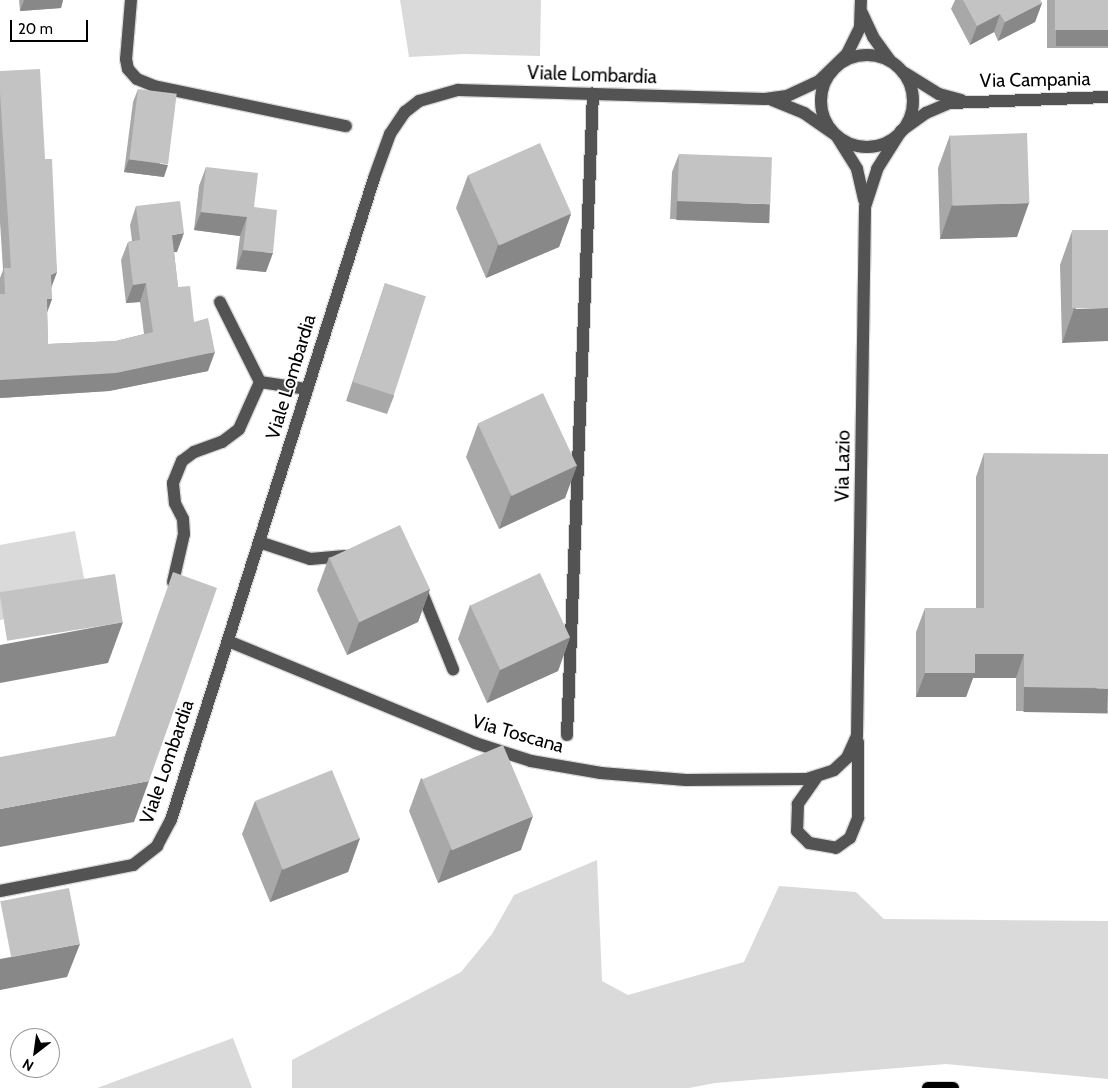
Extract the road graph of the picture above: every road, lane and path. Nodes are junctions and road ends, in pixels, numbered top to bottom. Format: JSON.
{"nodes":[{"id":1,"x":130,"y":0,"type":"edge"},
{"id":2,"x":861,"y":5,"type":"edge"},
{"id":3,"x":898,"y":67,"type":"junction"},
{"id":4,"x":832,"y":70,"type":"junction"},
{"id":5,"x":592,"y":94,"type":"junction"},
{"id":6,"x":1108,"y":97,"type":"edge"},
{"id":7,"x":765,"y":99,"type":"junction"},
{"id":8,"x":963,"y":100,"type":"junction"},
{"id":9,"x":346,"y":126,"type":"dead end"},
{"id":10,"x":901,"y":131,"type":"junction"},
{"id":11,"x":836,"y":135,"type":"junction"},
{"id":12,"x":865,"y":207,"type":"junction"},
{"id":13,"x":220,"y":302,"type":"dead end"},
{"id":14,"x":260,"y":382,"type":"junction"},
{"id":15,"x":307,"y":389,"type":"junction"},
{"id":16,"x":259,"y":542,"type":"junction"},
{"id":17,"x":361,"y":551,"type":"edge"},
{"id":18,"x":414,"y":575,"type":"edge"},
{"id":19,"x":173,"y":582,"type":"edge"},
{"id":20,"x":228,"y":641,"type":"junction"},
{"id":21,"x":453,"y":669,"type":"dead end"},
{"id":22,"x":858,"y":726,"type":"junction"},
{"id":23,"x":567,"y":735,"type":"dead end"},
{"id":24,"x":816,"y":778,"type":"junction"},
{"id":25,"x":0,"y":891,"type":"edge"},
{"id":26,"x":928,"y":1088,"type":"edge"},
{"id":27,"x":953,"y":1088,"type":"edge"}],
"edges":[{"from":1,"to":9,"type":"street"},
{"from":2,"to":3,"type":"street"},
{"from":2,"to":4,"type":"street"},
{"from":3,"to":4,"type":"street"},
{"from":3,"to":8,"type":"street","name":"Via Campania"},
{"from":3,"to":10,"type":"street"},
{"from":4,"to":7,"type":"street","name":"Viale Lombardia"},
{"from":4,"to":11,"type":"street"},
{"from":5,"to":7,"type":"street","name":"Viale Lombardia"},
{"from":5,"to":15,"type":"street","name":"Viale Lombardia"},
{"from":5,"to":23,"type":"street"},
{"from":6,"to":8,"type":"street","name":"Via Campania"},
{"from":7,"to":11,"type":"street","name":"Viale Lombardia"},
{"from":8,"to":10,"type":"street","name":"Via Campania"},
{"from":10,"to":11,"type":"street"},
{"from":10,"to":12,"type":"street","name":"Via Lazio"},
{"from":11,"to":12,"type":"street","name":"Via Lazio"},
{"from":12,"to":22,"type":"street","name":"Via Lazio"},
{"from":13,"to":14,"type":"street"},
{"from":14,"to":15,"type":"street"},
{"from":14,"to":19,"type":"street"},
{"from":15,"to":16,"type":"street","name":"Viale Lombardia"},
{"from":16,"to":17,"type":"street"},
{"from":16,"to":20,"type":"street","name":"Viale Lombardia"},
{"from":18,"to":21,"type":"street"},
{"from":20,"to":24,"type":"street","name":"Via Toscana"},
{"from":20,"to":25,"type":"street","name":"Viale Lombardia"},
{"from":22,"to":24,"type":"street","name":"Via Lazio"},
{"from":22,"to":24,"type":"street","name":"Via Lazio"},
{"from":26,"to":27,"type":"main road"}]}
